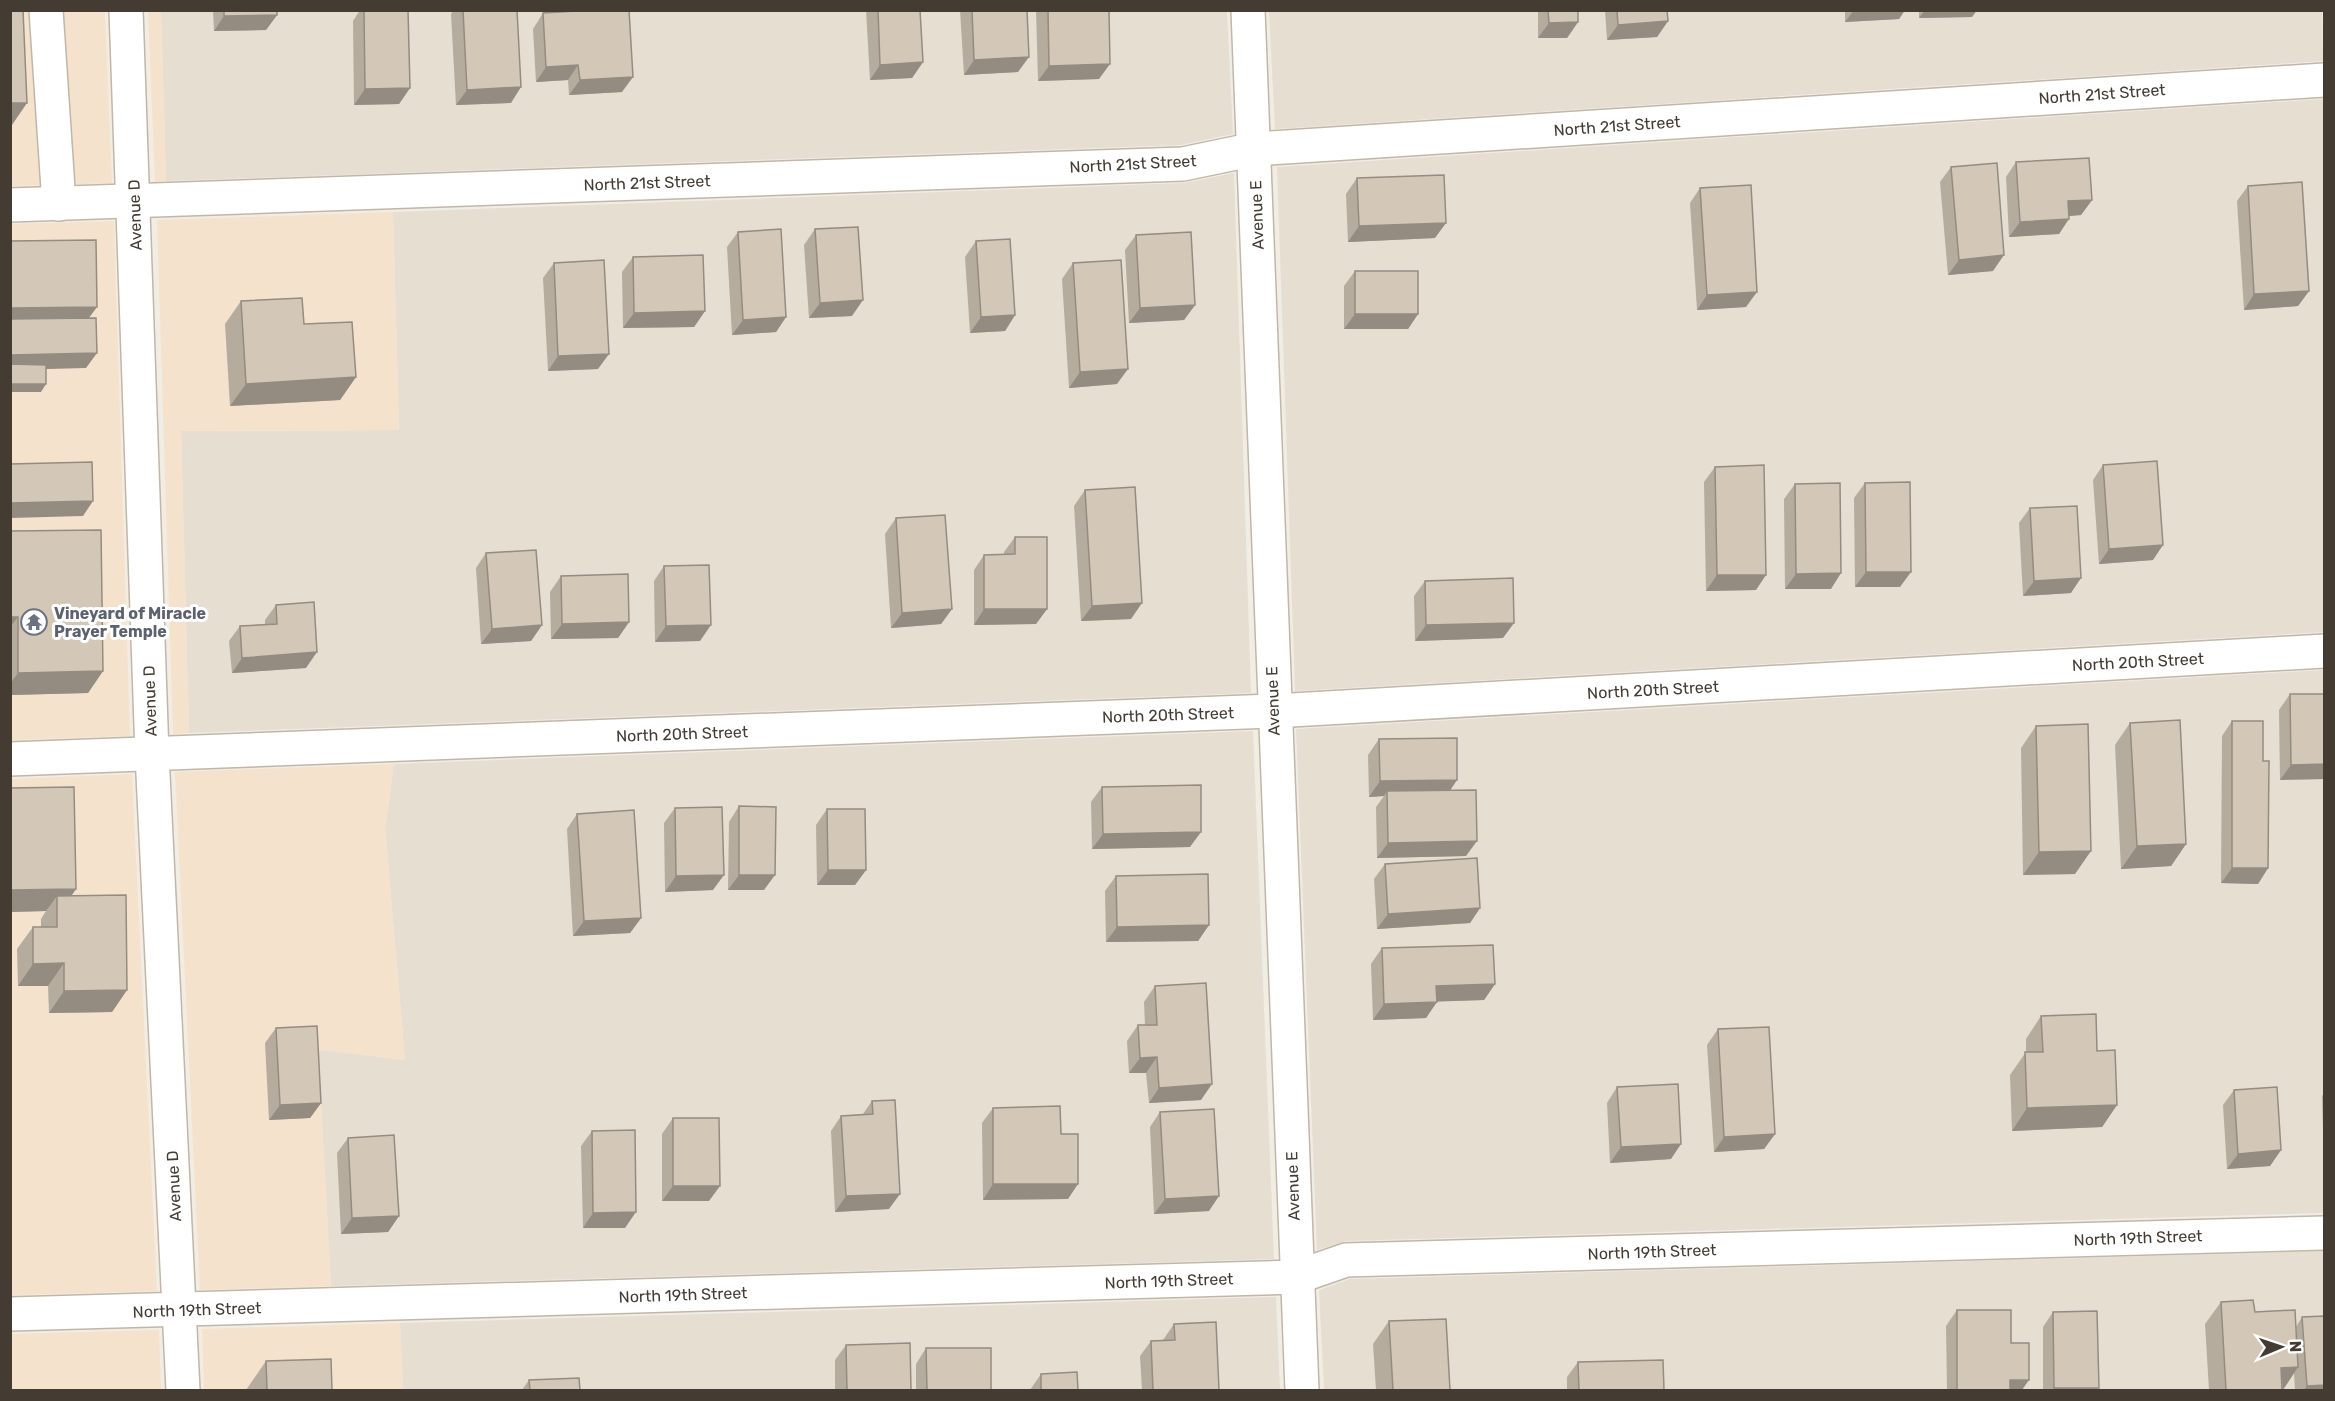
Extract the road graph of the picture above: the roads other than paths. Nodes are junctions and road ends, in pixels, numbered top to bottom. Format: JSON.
{"nodes":[{"id":1,"x":46,"y":10,"type":"edge"},
{"id":2,"x":126,"y":10,"type":"edge"},
{"id":3,"x":1248,"y":10,"type":"edge"},
{"id":4,"x":2325,"y":80,"type":"edge"},
{"id":5,"x":1255,"y":149,"type":"junction"},
{"id":6,"x":134,"y":201,"type":"junction"},
{"id":7,"x":59,"y":204,"type":"junction"},
{"id":8,"x":10,"y":205,"type":"edge"},
{"id":9,"x":2325,"y":651,"type":"edge"},
{"id":10,"x":1274,"y":711,"type":"junction"},
{"id":11,"x":152,"y":754,"type":"junction"},
{"id":12,"x":10,"y":759,"type":"edge"},
{"id":13,"x":2325,"y":1233,"type":"edge"},
{"id":14,"x":1297,"y":1277,"type":"junction"},
{"id":15,"x":180,"y":1310,"type":"junction"},
{"id":16,"x":10,"y":1314,"type":"edge"},
{"id":17,"x":183,"y":1390,"type":"edge"},
{"id":18,"x":1302,"y":1390,"type":"edge"}],
"edges":[{"from":1,"to":7,"type":"street"},
{"from":2,"to":6,"type":"street","name":"Avenue D"},
{"from":3,"to":5,"type":"street","name":"Avenue E"},
{"from":4,"to":5,"type":"street","name":"North 21st Street"},
{"from":5,"to":6,"type":"street","name":"North 21st Street"},
{"from":5,"to":10,"type":"street","name":"Avenue E"},
{"from":6,"to":7,"type":"street","name":"North 21st Street"},
{"from":6,"to":11,"type":"street","name":"Avenue D"},
{"from":7,"to":8,"type":"street","name":"North 21st Street"},
{"from":9,"to":10,"type":"street","name":"North 20th Street"},
{"from":10,"to":11,"type":"street","name":"North 20th Street"},
{"from":10,"to":14,"type":"street","name":"Avenue E"},
{"from":11,"to":12,"type":"street","name":"North 20th Street"},
{"from":11,"to":15,"type":"street","name":"Avenue D"},
{"from":13,"to":14,"type":"street","name":"North 19th Street"},
{"from":14,"to":15,"type":"street","name":"North 19th Street"},
{"from":14,"to":18,"type":"street","name":"Avenue E"},
{"from":15,"to":16,"type":"street","name":"North 19th Street"},
{"from":15,"to":17,"type":"street","name":"Avenue D"}]}
